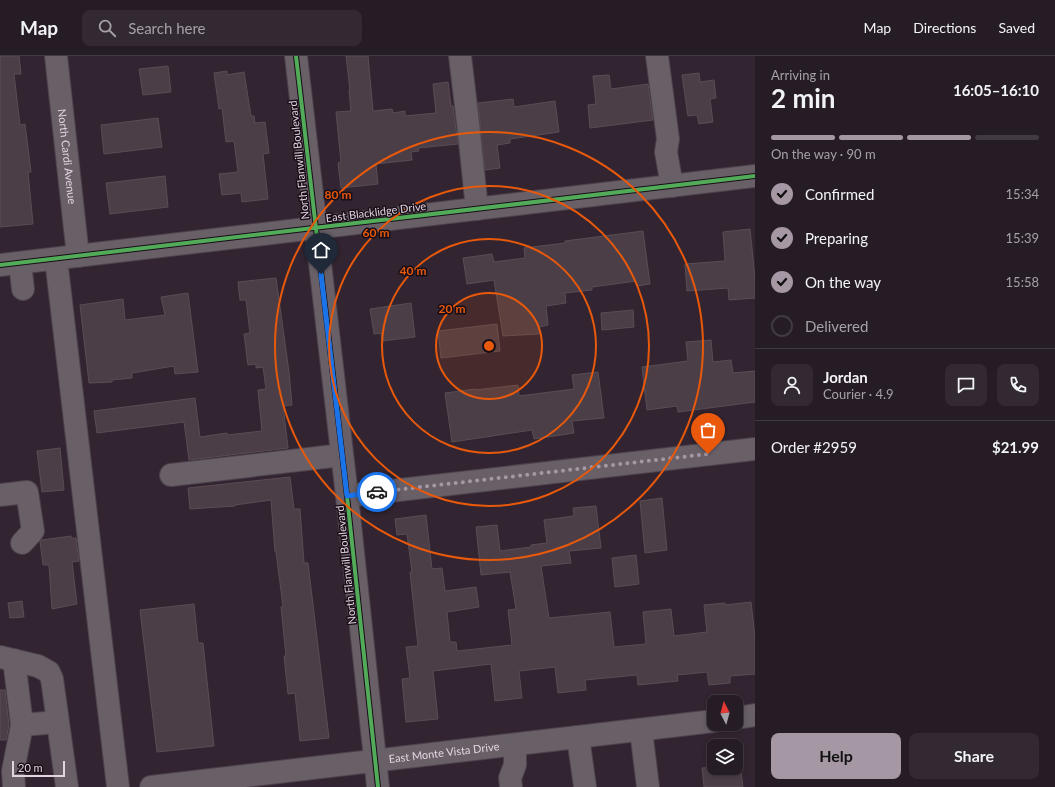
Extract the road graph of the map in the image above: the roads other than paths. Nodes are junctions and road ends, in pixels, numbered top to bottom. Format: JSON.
{"nodes":[{"id":1,"x":56,"y":56,"type":"edge"},
{"id":2,"x":296,"y":56,"type":"edge"},
{"id":3,"x":460,"y":56,"type":"edge"},
{"id":4,"x":657,"y":56,"type":"edge"},
{"id":5,"x":755,"y":176,"type":"edge"},
{"id":6,"x":672,"y":186,"type":"junction"},
{"id":7,"x":477,"y":209,"type":"junction"},
{"id":8,"x":315,"y":228,"type":"junction"},
{"id":9,"x":78,"y":256,"type":"junction"},
{"id":10,"x":56,"y":259,"type":"junction"},
{"id":11,"x":10,"y":264,"type":"edge"},
{"id":12,"x":23,"y":289,"type":"dead end"},
{"id":13,"x":755,"y":449,"type":"edge"},
{"id":14,"x":342,"y":455,"type":"junction"},
{"id":15,"x":171,"y":475,"type":"dead end"},
{"id":16,"x":0,"y":495,"type":"edge"},
{"id":17,"x":347,"y":496,"type":"junction"},
{"id":18,"x":22,"y":542,"type":"dead end"},
{"id":19,"x":7,"y":659,"type":"edge"},
{"id":20,"x":755,"y":716,"type":"edge"},
{"id":21,"x":743,"y":717,"type":"edge"},
{"id":22,"x":57,"y":722,"type":"junction"},
{"id":23,"x":707,"y":722,"type":"edge"},
{"id":24,"x":22,"y":725,"type":"junction"},
{"id":25,"x":641,"y":730,"type":"junction"},
{"id":26,"x":578,"y":737,"type":"junction"},
{"id":27,"x":514,"y":745,"type":"junction"},
{"id":28,"x":376,"y":761,"type":"junction"},
{"id":29,"x":14,"y":787,"type":"edge"},
{"id":30,"x":67,"y":787,"type":"edge"},
{"id":31,"x":118,"y":787,"type":"edge"},
{"id":32,"x":151,"y":787,"type":"edge"},
{"id":33,"x":378,"y":787,"type":"edge"},
{"id":34,"x":510,"y":787,"type":"edge"},
{"id":35,"x":585,"y":787,"type":"edge"},
{"id":36,"x":648,"y":787,"type":"edge"}],
"edges":[{"from":1,"to":9,"type":"street","name":"North Cardi Avenue"},
{"from":2,"to":8,"type":"street","name":"North Flanwill Boulevard"},
{"from":3,"to":7,"type":"street"},
{"from":4,"to":6,"type":"street"},
{"from":5,"to":6,"type":"street","name":"East Blacklidge Drive"},
{"from":6,"to":7,"type":"street","name":"East Blacklidge Drive"},
{"from":7,"to":8,"type":"street","name":"East Blacklidge Drive"},
{"from":8,"to":9,"type":"street","name":"East Blacklidge Drive"},
{"from":8,"to":14,"type":"street","name":"North Flanwill Boulevard"},
{"from":9,"to":10,"type":"street","name":"East Blacklidge Drive"},
{"from":10,"to":11,"type":"street","name":"East Blacklidge Drive"},
{"from":10,"to":31,"type":"street"},
{"from":11,"to":12,"type":"street"},
{"from":13,"to":17,"type":"street"},
{"from":14,"to":15,"type":"street"},
{"from":14,"to":17,"type":"street","name":"North Flanwill Boulevard"},
{"from":16,"to":18,"type":"street"},
{"from":17,"to":28,"type":"street","name":"North Flanwill Boulevard"},
{"from":19,"to":22,"type":"street"},
{"from":19,"to":24,"type":"street"},
{"from":20,"to":21,"type":"street"},
{"from":22,"to":24,"type":"street"},
{"from":22,"to":30,"type":"street"},
{"from":23,"to":25,"type":"street","name":"East Monte Vista Drive"},
{"from":24,"to":29,"type":"street"},
{"from":25,"to":26,"type":"street","name":"East Monte Vista Drive"},
{"from":25,"to":36,"type":"street"},
{"from":26,"to":27,"type":"street","name":"East Monte Vista Drive"},
{"from":26,"to":35,"type":"street"},
{"from":27,"to":28,"type":"street","name":"East Monte Vista Drive"},
{"from":27,"to":34,"type":"street"},
{"from":28,"to":32,"type":"street","name":"East Monte Vista Drive"},
{"from":28,"to":33,"type":"street","name":"North Flanwill Boulevard"}]}
